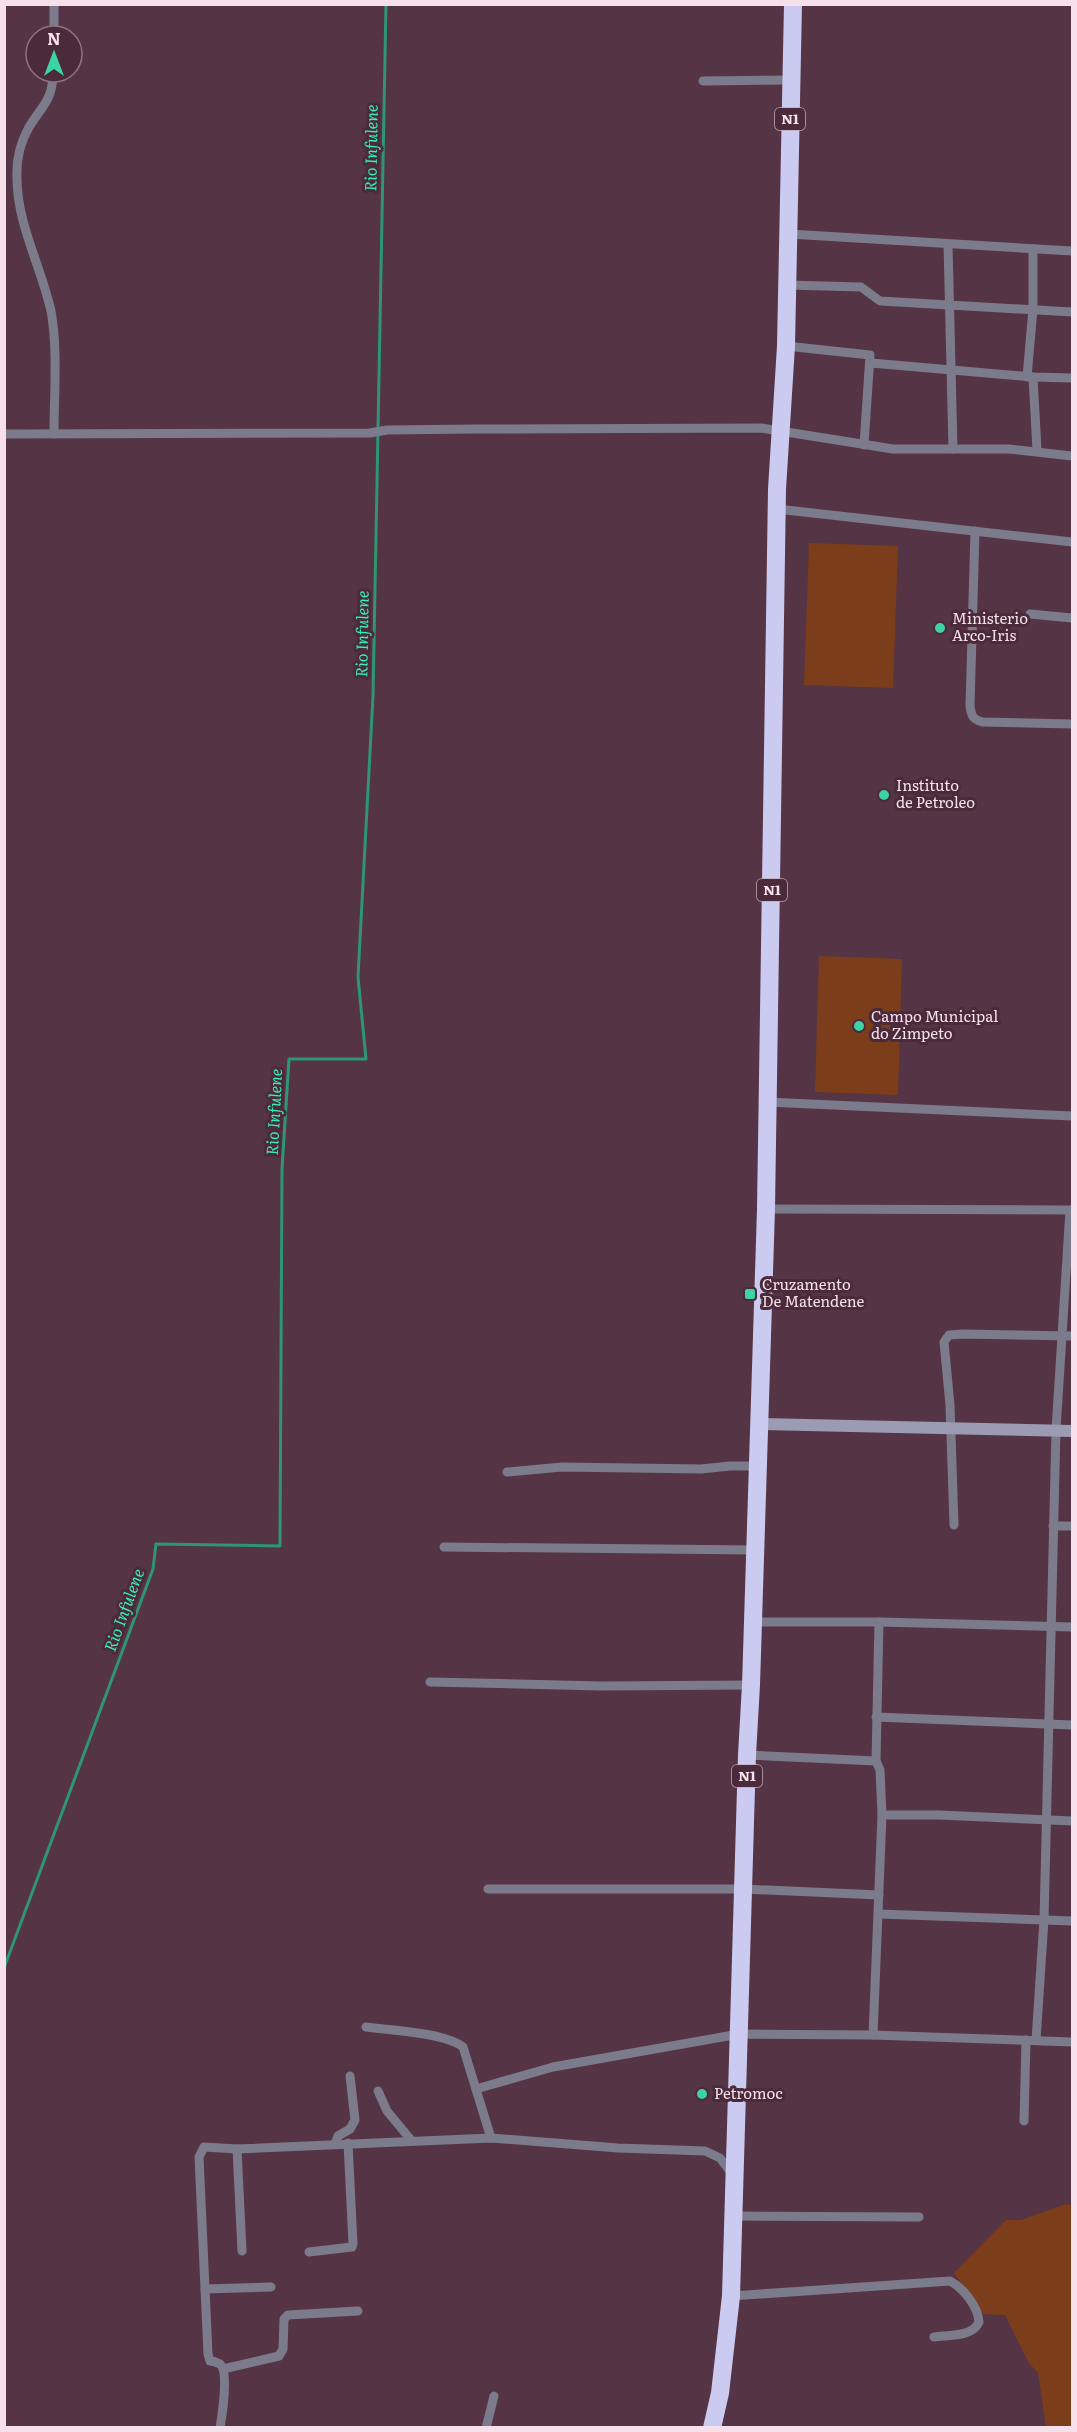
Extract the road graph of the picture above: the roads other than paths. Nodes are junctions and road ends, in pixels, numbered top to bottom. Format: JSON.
{"nodes":[{"id":1,"x":54,"y":4,"type":"edge"},
{"id":2,"x":793,"y":4,"type":"edge"},
{"id":3,"x":54,"y":24,"type":"edge"},
{"id":4,"x":791,"y":80,"type":"junction"},
{"id":5,"x":703,"y":81,"type":"dead end"},
{"id":6,"x":51,"y":84,"type":"edge"},
{"id":7,"x":789,"y":234,"type":"junction"},
{"id":8,"x":948,"y":244,"type":"junction"},
{"id":9,"x":1032,"y":249,"type":"junction"},
{"id":10,"x":1072,"y":251,"type":"edge"},
{"id":11,"x":787,"y":285,"type":"junction"},
{"id":12,"x":950,"y":304,"type":"junction"},
{"id":13,"x":1034,"y":309,"type":"junction"},
{"id":14,"x":1072,"y":312,"type":"edge"},
{"id":15,"x":786,"y":346,"type":"junction"},
{"id":16,"x":871,"y":363,"type":"junction"},
{"id":17,"x":952,"y":370,"type":"junction"},
{"id":18,"x":1030,"y":377,"type":"junction"},
{"id":19,"x":1072,"y":378,"type":"edge"},
{"id":20,"x":781,"y":431,"type":"junction"},
{"id":21,"x":4,"y":434,"type":"edge"},
{"id":22,"x":54,"y":434,"type":"junction"},
{"id":23,"x":864,"y":445,"type":"junction"},
{"id":24,"x":953,"y":449,"type":"junction"},
{"id":25,"x":1037,"y":450,"type":"junction"},
{"id":26,"x":1072,"y":456,"type":"edge"},
{"id":27,"x":777,"y":509,"type":"junction"},
{"id":28,"x":975,"y":531,"type":"junction"},
{"id":29,"x":1072,"y":542,"type":"edge"},
{"id":30,"x":1030,"y":614,"type":"dead end"},
{"id":31,"x":1072,"y":618,"type":"edge"},
{"id":32,"x":1072,"y":724,"type":"edge"},
{"id":33,"x":767,"y":1102,"type":"junction"},
{"id":34,"x":1072,"y":1116,"type":"edge"},
{"id":35,"x":766,"y":1209,"type":"junction"},
{"id":36,"x":1071,"y":1210,"type":"edge"},
{"id":37,"x":1068,"y":1336,"type":"edge"},
{"id":38,"x":760,"y":1424,"type":"junction"},
{"id":39,"x":949,"y":1428,"type":"junction"},
{"id":40,"x":1056,"y":1430,"type":"junction"},
{"id":41,"x":1072,"y":1431,"type":"edge"},
{"id":42,"x":757,"y":1466,"type":"junction"},
{"id":43,"x":507,"y":1472,"type":"dead end"},
{"id":44,"x":954,"y":1525,"type":"dead end"},
{"id":45,"x":1053,"y":1526,"type":"junction"},
{"id":46,"x":1072,"y":1527,"type":"edge"},
{"id":47,"x":444,"y":1547,"type":"dead end"},
{"id":48,"x":755,"y":1550,"type":"junction"},
{"id":49,"x":753,"y":1622,"type":"junction"},
{"id":50,"x":879,"y":1622,"type":"junction"},
{"id":51,"x":1052,"y":1626,"type":"junction"},
{"id":52,"x":1072,"y":1627,"type":"edge"},
{"id":53,"x":430,"y":1682,"type":"dead end"},
{"id":54,"x":751,"y":1684,"type":"junction"},
{"id":55,"x":876,"y":1717,"type":"junction"},
{"id":56,"x":1049,"y":1725,"type":"junction"},
{"id":57,"x":1072,"y":1725,"type":"edge"},
{"id":58,"x":747,"y":1755,"type":"junction"},
{"id":59,"x":876,"y":1761,"type":"junction"},
{"id":60,"x":882,"y":1815,"type":"junction"},
{"id":61,"x":1047,"y":1821,"type":"junction"},
{"id":62,"x":1072,"y":1821,"type":"edge"},
{"id":63,"x":744,"y":1888,"type":"junction"},
{"id":64,"x":488,"y":1889,"type":"dead end"},
{"id":65,"x":879,"y":1895,"type":"junction"},
{"id":66,"x":879,"y":1914,"type":"junction"},
{"id":67,"x":1044,"y":1920,"type":"junction"},
{"id":68,"x":1072,"y":1921,"type":"edge"},
{"id":69,"x":366,"y":2026,"type":"dead end"},
{"id":70,"x":739,"y":2034,"type":"junction"},
{"id":71,"x":873,"y":2035,"type":"junction"},
{"id":72,"x":1031,"y":2040,"type":"junction"},
{"id":73,"x":1072,"y":2042,"type":"edge"},
{"id":74,"x":350,"y":2076,"type":"dead end"},
{"id":75,"x":476,"y":2089,"type":"junction"},
{"id":76,"x":378,"y":2091,"type":"dead end"},
{"id":77,"x":1024,"y":2121,"type":"dead end"},
{"id":78,"x":491,"y":2138,"type":"junction"},
{"id":79,"x":411,"y":2140,"type":"junction"},
{"id":80,"x":348,"y":2143,"type":"junction"},
{"id":81,"x":335,"y":2144,"type":"junction"},
{"id":82,"x":237,"y":2149,"type":"junction"},
{"id":83,"x":736,"y":2178,"type":"junction"},
{"id":84,"x":734,"y":2216,"type":"junction"},
{"id":85,"x":918,"y":2217,"type":"dead end"},
{"id":86,"x":242,"y":2251,"type":"dead end"},
{"id":87,"x":309,"y":2252,"type":"dead end"},
{"id":88,"x":271,"y":2287,"type":"dead end"},
{"id":89,"x":205,"y":2289,"type":"junction"},
{"id":90,"x":731,"y":2296,"type":"junction"},
{"id":91,"x":358,"y":2311,"type":"dead end"},
{"id":92,"x":934,"y":2337,"type":"dead end"},
{"id":93,"x":223,"y":2369,"type":"junction"},
{"id":94,"x":494,"y":2396,"type":"dead end"},
{"id":95,"x":220,"y":2427,"type":"edge"},
{"id":96,"x":486,"y":2427,"type":"edge"},
{"id":97,"x":712,"y":2427,"type":"edge"}],
"edges":[{"from":1,"to":3,"type":"street"},
{"from":2,"to":4,"type":"highway","number":"N1"},
{"from":4,"to":5,"type":"street"},
{"from":4,"to":7,"type":"highway","number":"N1"},
{"from":6,"to":22,"type":"street"},
{"from":7,"to":8,"type":"street"},
{"from":7,"to":11,"type":"highway","number":"N1"},
{"from":8,"to":9,"type":"street"},
{"from":8,"to":12,"type":"street"},
{"from":9,"to":10,"type":"street"},
{"from":9,"to":13,"type":"street"},
{"from":11,"to":12,"type":"street"},
{"from":11,"to":15,"type":"highway","number":"N1"},
{"from":12,"to":13,"type":"street"},
{"from":12,"to":17,"type":"street"},
{"from":13,"to":14,"type":"street"},
{"from":13,"to":18,"type":"street"},
{"from":15,"to":16,"type":"street"},
{"from":15,"to":20,"type":"highway","number":"N1"},
{"from":16,"to":17,"type":"street"},
{"from":16,"to":23,"type":"street"},
{"from":17,"to":18,"type":"street"},
{"from":17,"to":24,"type":"street"},
{"from":18,"to":19,"type":"street"},
{"from":18,"to":25,"type":"street"},
{"from":20,"to":22,"type":"street"},
{"from":20,"to":23,"type":"street"},
{"from":20,"to":27,"type":"highway","number":"N1"},
{"from":21,"to":22,"type":"street"},
{"from":23,"to":24,"type":"street"},
{"from":24,"to":25,"type":"street"},
{"from":25,"to":26,"type":"street"},
{"from":27,"to":28,"type":"street"},
{"from":27,"to":33,"type":"highway","number":"N1"},
{"from":28,"to":29,"type":"street"},
{"from":28,"to":32,"type":"street"},
{"from":30,"to":31,"type":"street"},
{"from":33,"to":34,"type":"street"},
{"from":33,"to":35,"type":"highway","number":"N1"},
{"from":35,"to":36,"type":"street"},
{"from":35,"to":38,"type":"highway","number":"N1"},
{"from":36,"to":37,"type":"street"},
{"from":37,"to":39,"type":"street"},
{"from":37,"to":40,"type":"street"},
{"from":38,"to":39,"type":"street"},
{"from":38,"to":42,"type":"highway","number":"N1"},
{"from":39,"to":40,"type":"street"},
{"from":39,"to":44,"type":"street"},
{"from":40,"to":41,"type":"street"},
{"from":40,"to":45,"type":"street"},
{"from":42,"to":43,"type":"street"},
{"from":42,"to":48,"type":"highway","number":"N1"},
{"from":45,"to":46,"type":"street"},
{"from":45,"to":51,"type":"street"},
{"from":47,"to":48,"type":"street"},
{"from":48,"to":49,"type":"highway","number":"N1"},
{"from":49,"to":50,"type":"street"},
{"from":49,"to":54,"type":"highway","number":"N1"},
{"from":50,"to":51,"type":"street"},
{"from":50,"to":55,"type":"street"},
{"from":51,"to":52,"type":"street"},
{"from":51,"to":56,"type":"street"},
{"from":53,"to":54,"type":"street"},
{"from":54,"to":58,"type":"highway","number":"N1"},
{"from":55,"to":56,"type":"street"},
{"from":55,"to":59,"type":"street"},
{"from":56,"to":57,"type":"street"},
{"from":56,"to":61,"type":"street"},
{"from":58,"to":59,"type":"street"},
{"from":58,"to":63,"type":"highway","number":"N1"},
{"from":59,"to":60,"type":"street"},
{"from":60,"to":61,"type":"street"},
{"from":60,"to":65,"type":"street"},
{"from":61,"to":62,"type":"street"},
{"from":61,"to":67,"type":"street"},
{"from":63,"to":64,"type":"street"},
{"from":63,"to":65,"type":"street"},
{"from":63,"to":70,"type":"highway","number":"N1"},
{"from":65,"to":66,"type":"street"},
{"from":66,"to":67,"type":"street"},
{"from":66,"to":71,"type":"street"},
{"from":67,"to":68,"type":"street"},
{"from":67,"to":72,"type":"street"},
{"from":69,"to":75,"type":"street"},
{"from":70,"to":71,"type":"street"},
{"from":70,"to":75,"type":"street"},
{"from":70,"to":83,"type":"highway","number":"N1"},
{"from":71,"to":72,"type":"street"},
{"from":72,"to":73,"type":"street"},
{"from":72,"to":77,"type":"street"},
{"from":74,"to":81,"type":"street"},
{"from":75,"to":78,"type":"street"},
{"from":76,"to":79,"type":"street"},
{"from":78,"to":79,"type":"street"},
{"from":78,"to":83,"type":"street"},
{"from":79,"to":80,"type":"street"},
{"from":80,"to":81,"type":"street"},
{"from":80,"to":87,"type":"street"},
{"from":81,"to":82,"type":"street"},
{"from":82,"to":86,"type":"street"},
{"from":82,"to":89,"type":"street"},
{"from":83,"to":84,"type":"highway","number":"N1"},
{"from":84,"to":85,"type":"street"},
{"from":84,"to":90,"type":"highway","number":"N1"},
{"from":88,"to":89,"type":"street"},
{"from":89,"to":93,"type":"street"},
{"from":90,"to":92,"type":"street"},
{"from":90,"to":97,"type":"highway","number":"N1"},
{"from":91,"to":93,"type":"street"},
{"from":93,"to":95,"type":"street"},
{"from":94,"to":96,"type":"street"}]}
